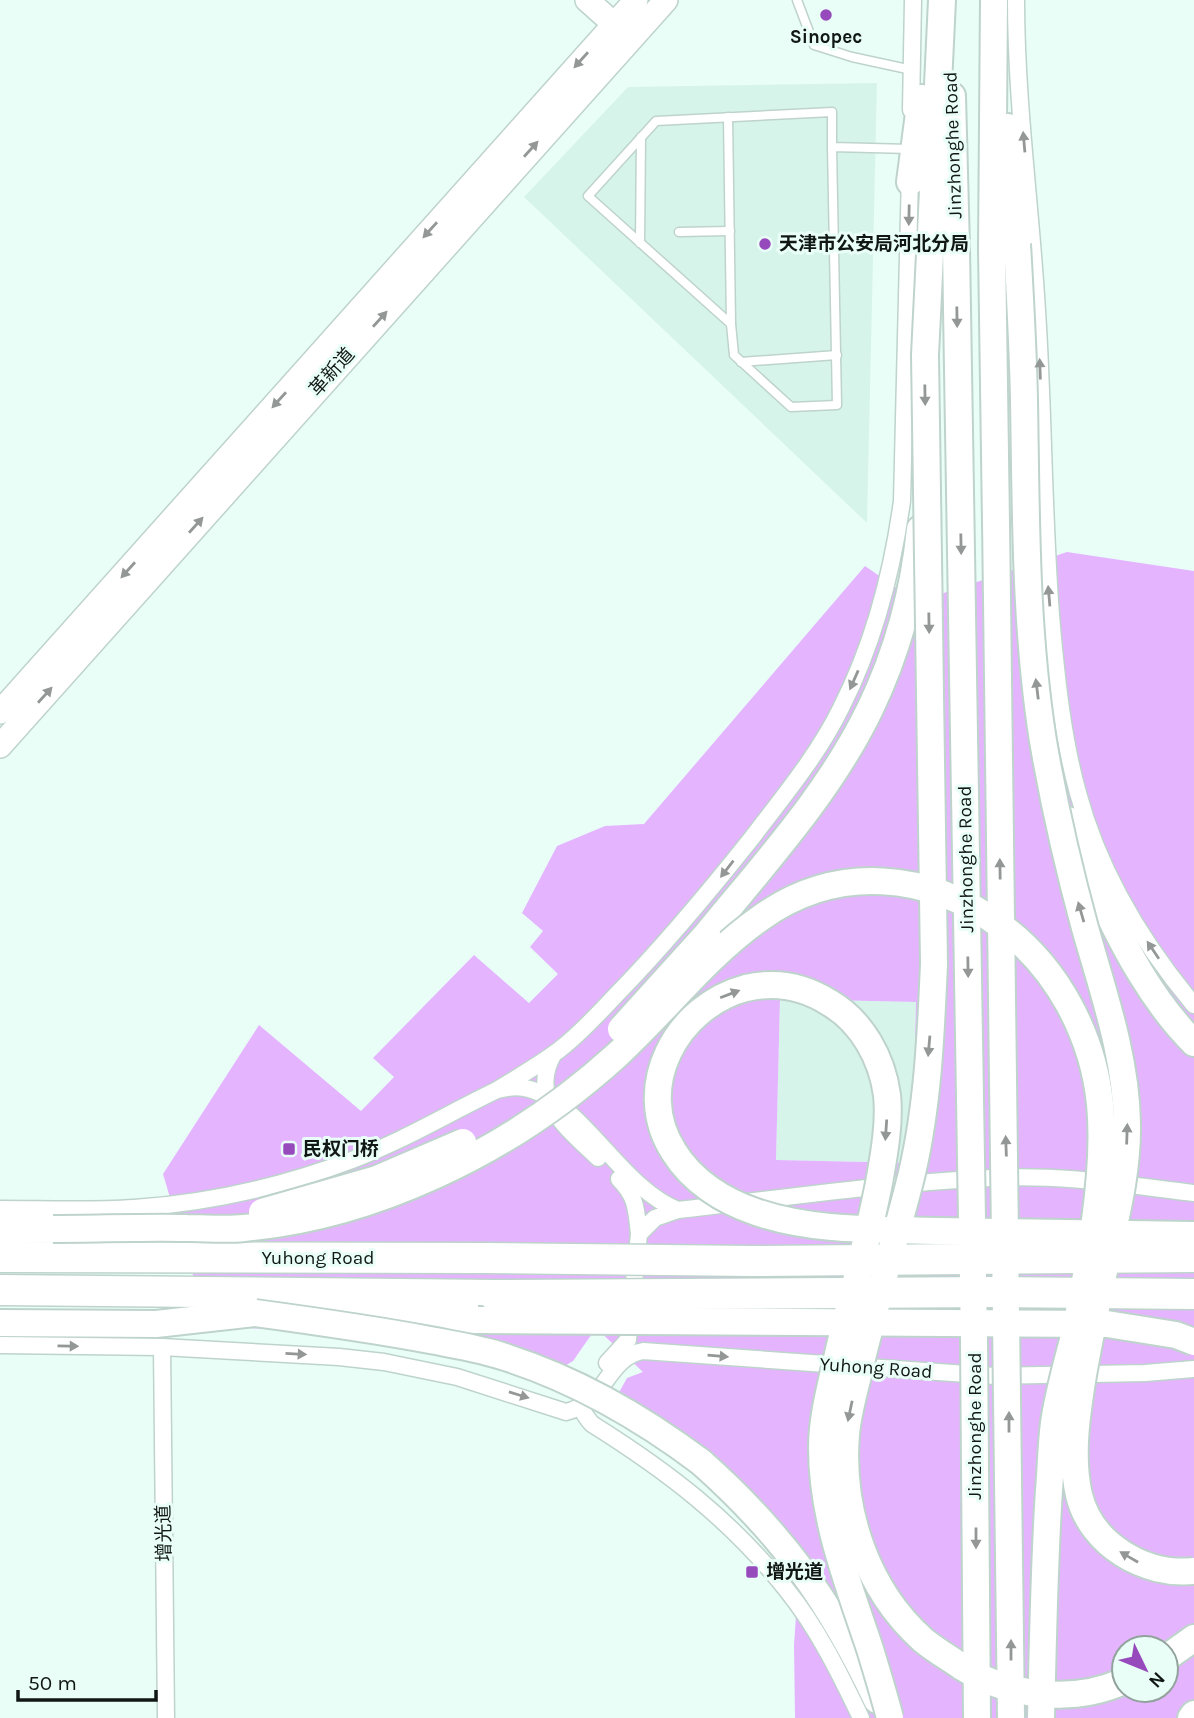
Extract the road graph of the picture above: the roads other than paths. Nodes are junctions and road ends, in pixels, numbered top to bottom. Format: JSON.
{"nodes":[{"id":1,"x":587,"y":0,"type":"edge"},
{"id":2,"x":666,"y":0,"type":"edge"},
{"id":3,"x":797,"y":0,"type":"edge"},
{"id":4,"x":914,"y":0,"type":"edge"},
{"id":5,"x":941,"y":0,"type":"edge"},
{"id":6,"x":996,"y":0,"type":"edge"},
{"id":7,"x":1016,"y":0,"type":"edge"},
{"id":8,"x":627,"y":16,"type":"edge"},
{"id":9,"x":912,"y":70,"type":"junction"},
{"id":10,"x":729,"y":117,"type":"junction"},
{"id":11,"x":641,"y":137,"type":"junction"},
{"id":12,"x":832,"y":147,"type":"junction"},
{"id":13,"x":910,"y":149,"type":"junction"},
{"id":14,"x":910,"y":182,"type":"junction"},
{"id":15,"x":730,"y":231,"type":"junction"},
{"id":16,"x":679,"y":232,"type":"dead end"},
{"id":17,"x":640,"y":243,"type":"junction"},
{"id":18,"x":1005,"y":246,"type":"junction"},
{"id":19,"x":731,"y":324,"type":"junction"},
{"id":20,"x":837,"y":355,"type":"junction"},
{"id":21,"x":741,"y":362,"type":"junction"},
{"id":22,"x":926,"y":454,"type":"junction"},
{"id":23,"x":0,"y":712,"type":"edge"},
{"id":24,"x":1043,"y":738,"type":"junction"},
{"id":25,"x":0,"y":746,"type":"edge"},
{"id":26,"x":1194,"y":1005,"type":"edge"},
{"id":27,"x":1194,"y":1042,"type":"edge"},
{"id":28,"x":554,"y":1053,"type":"junction"},
{"id":29,"x":497,"y":1090,"type":"junction"},
{"id":30,"x":547,"y":1097,"type":"junction"},
{"id":31,"x":1194,"y":1193,"type":"edge"},
{"id":32,"x":0,"y":1209,"type":"edge"},
{"id":33,"x":678,"y":1210,"type":"junction"},
{"id":34,"x":185,"y":1227,"type":"junction"},
{"id":35,"x":0,"y":1229,"type":"edge"},
{"id":36,"x":639,"y":1234,"type":"junction"},
{"id":37,"x":1194,"y":1235,"type":"edge"},
{"id":38,"x":0,"y":1257,"type":"edge"},
{"id":39,"x":1194,"y":1257,"type":"edge"},
{"id":40,"x":0,"y":1290,"type":"edge"},
{"id":41,"x":1194,"y":1294,"type":"edge"},
{"id":42,"x":255,"y":1313,"type":"junction"},
{"id":43,"x":0,"y":1322,"type":"edge"},
{"id":44,"x":630,"y":1330,"type":"junction"},
{"id":45,"x":1194,"y":1342,"type":"edge"},
{"id":46,"x":0,"y":1345,"type":"edge"},
{"id":47,"x":162,"y":1347,"type":"junction"},
{"id":48,"x":652,"y":1351,"type":"junction"},
{"id":49,"x":1194,"y":1369,"type":"edge"},
{"id":50,"x":574,"y":1410,"type":"junction"},
{"id":51,"x":1194,"y":1571,"type":"edge"},
{"id":52,"x":1110,"y":1686,"type":"edge"},
{"id":53,"x":1194,"y":1714,"type":"edge"},
{"id":54,"x":166,"y":1718,"type":"edge"},
{"id":55,"x":861,"y":1718,"type":"edge"},
{"id":56,"x":888,"y":1718,"type":"edge"},
{"id":57,"x":977,"y":1718,"type":"edge"},
{"id":58,"x":1011,"y":1718,"type":"edge"},
{"id":59,"x":1041,"y":1718,"type":"edge"},
{"id":60,"x":1191,"y":1718,"type":"edge"}],
"edges":[{"from":1,"to":8,"type":"street"},
{"from":2,"to":8,"type":"street","name":"革新道"},
{"from":3,"to":9,"type":"lane"},
{"from":4,"to":9,"type":"street","name":"Jinzhonghe Road"},
{"from":5,"to":14,"type":"main road"},
{"from":5,"to":22,"type":"main road","one_way":true,"bridge":true},
{"from":5,"to":57,"type":"main road","name":"Jinzhonghe Road","one_way":true,"bridge":true},
{"from":6,"to":18,"type":"main road","name":"Jinzhonghe Road"},
{"from":26,"to":7,"type":"street","one_way":true},
{"from":8,"to":23,"type":"street","name":"革新道","one_way":true},
{"from":25,"to":8,"type":"street","name":"革新道","one_way":true},
{"from":9,"to":13,"type":"street","name":"Jinzhonghe Road"},
{"from":10,"to":11,"type":"lane"},
{"from":10,"to":12,"type":"lane"},
{"from":10,"to":15,"type":"lane"},
{"from":11,"to":17,"type":"lane"},
{"from":11,"to":17,"type":"lane"},
{"from":12,"to":13,"type":"lane"},
{"from":12,"to":20,"type":"lane"},
{"from":13,"to":14,"type":"street","name":"Jinzhonghe Road"},
{"from":14,"to":28,"type":"street","name":"Jinzhonghe Road","one_way":true},
{"from":15,"to":16,"type":"lane"},
{"from":15,"to":19,"type":"lane"},
{"from":17,"to":19,"type":"lane"},
{"from":24,"to":18,"type":"main road","one_way":true,"bridge":true},
{"from":58,"to":18,"type":"main road","name":"Jinzhonghe Road","one_way":true,"bridge":true},
{"from":19,"to":21,"type":"lane"},
{"from":20,"to":21,"type":"lane"},
{"from":20,"to":21,"type":"lane"},
{"from":22,"to":34,"type":"main road","bridge":true},
{"from":22,"to":52,"type":"main road","one_way":true,"bridge":true},
{"from":24,"to":27,"type":"main road","bridge":true},
{"from":51,"to":24,"type":"main road","one_way":true,"bridge":true},
{"from":28,"to":29,"type":"street"},
{"from":28,"to":30,"type":"street"},
{"from":29,"to":30,"type":"street"},
{"from":29,"to":32,"type":"street"},
{"from":30,"to":33,"type":"street"},
{"from":30,"to":36,"type":"street"},
{"from":31,"to":33,"type":"street"},
{"from":33,"to":36,"type":"street"},
{"from":34,"to":35,"type":"main road","bridge":true},
{"from":34,"to":59,"type":"main road","bridge":true},
{"from":36,"to":44,"type":"street"},
{"from":37,"to":56,"type":"main road","one_way":true,"bridge":true},
{"from":38,"to":39,"type":"highway","name":"Yuhong Road","bridge":true},
{"from":40,"to":41,"type":"highway","name":"Yuhong Road","bridge":true},
{"from":42,"to":43,"type":"main road"},
{"from":42,"to":45,"type":"main road","bridge":true},
{"from":42,"to":56,"type":"main road","bridge":true},
{"from":44,"to":48,"type":"street"},
{"from":44,"to":50,"type":"street"},
{"from":46,"to":47,"type":"street","one_way":true},
{"from":47,"to":50,"type":"street","one_way":true},
{"from":47,"to":54,"type":"street","name":"增光道"},
{"from":48,"to":49,"type":"street","name":"Yuhong Road","one_way":true},
{"from":48,"to":50,"type":"street","name":"Yuhong Road"},
{"from":50,"to":55,"type":"street"},
{"from":53,"to":60,"type":"main road"}]}
